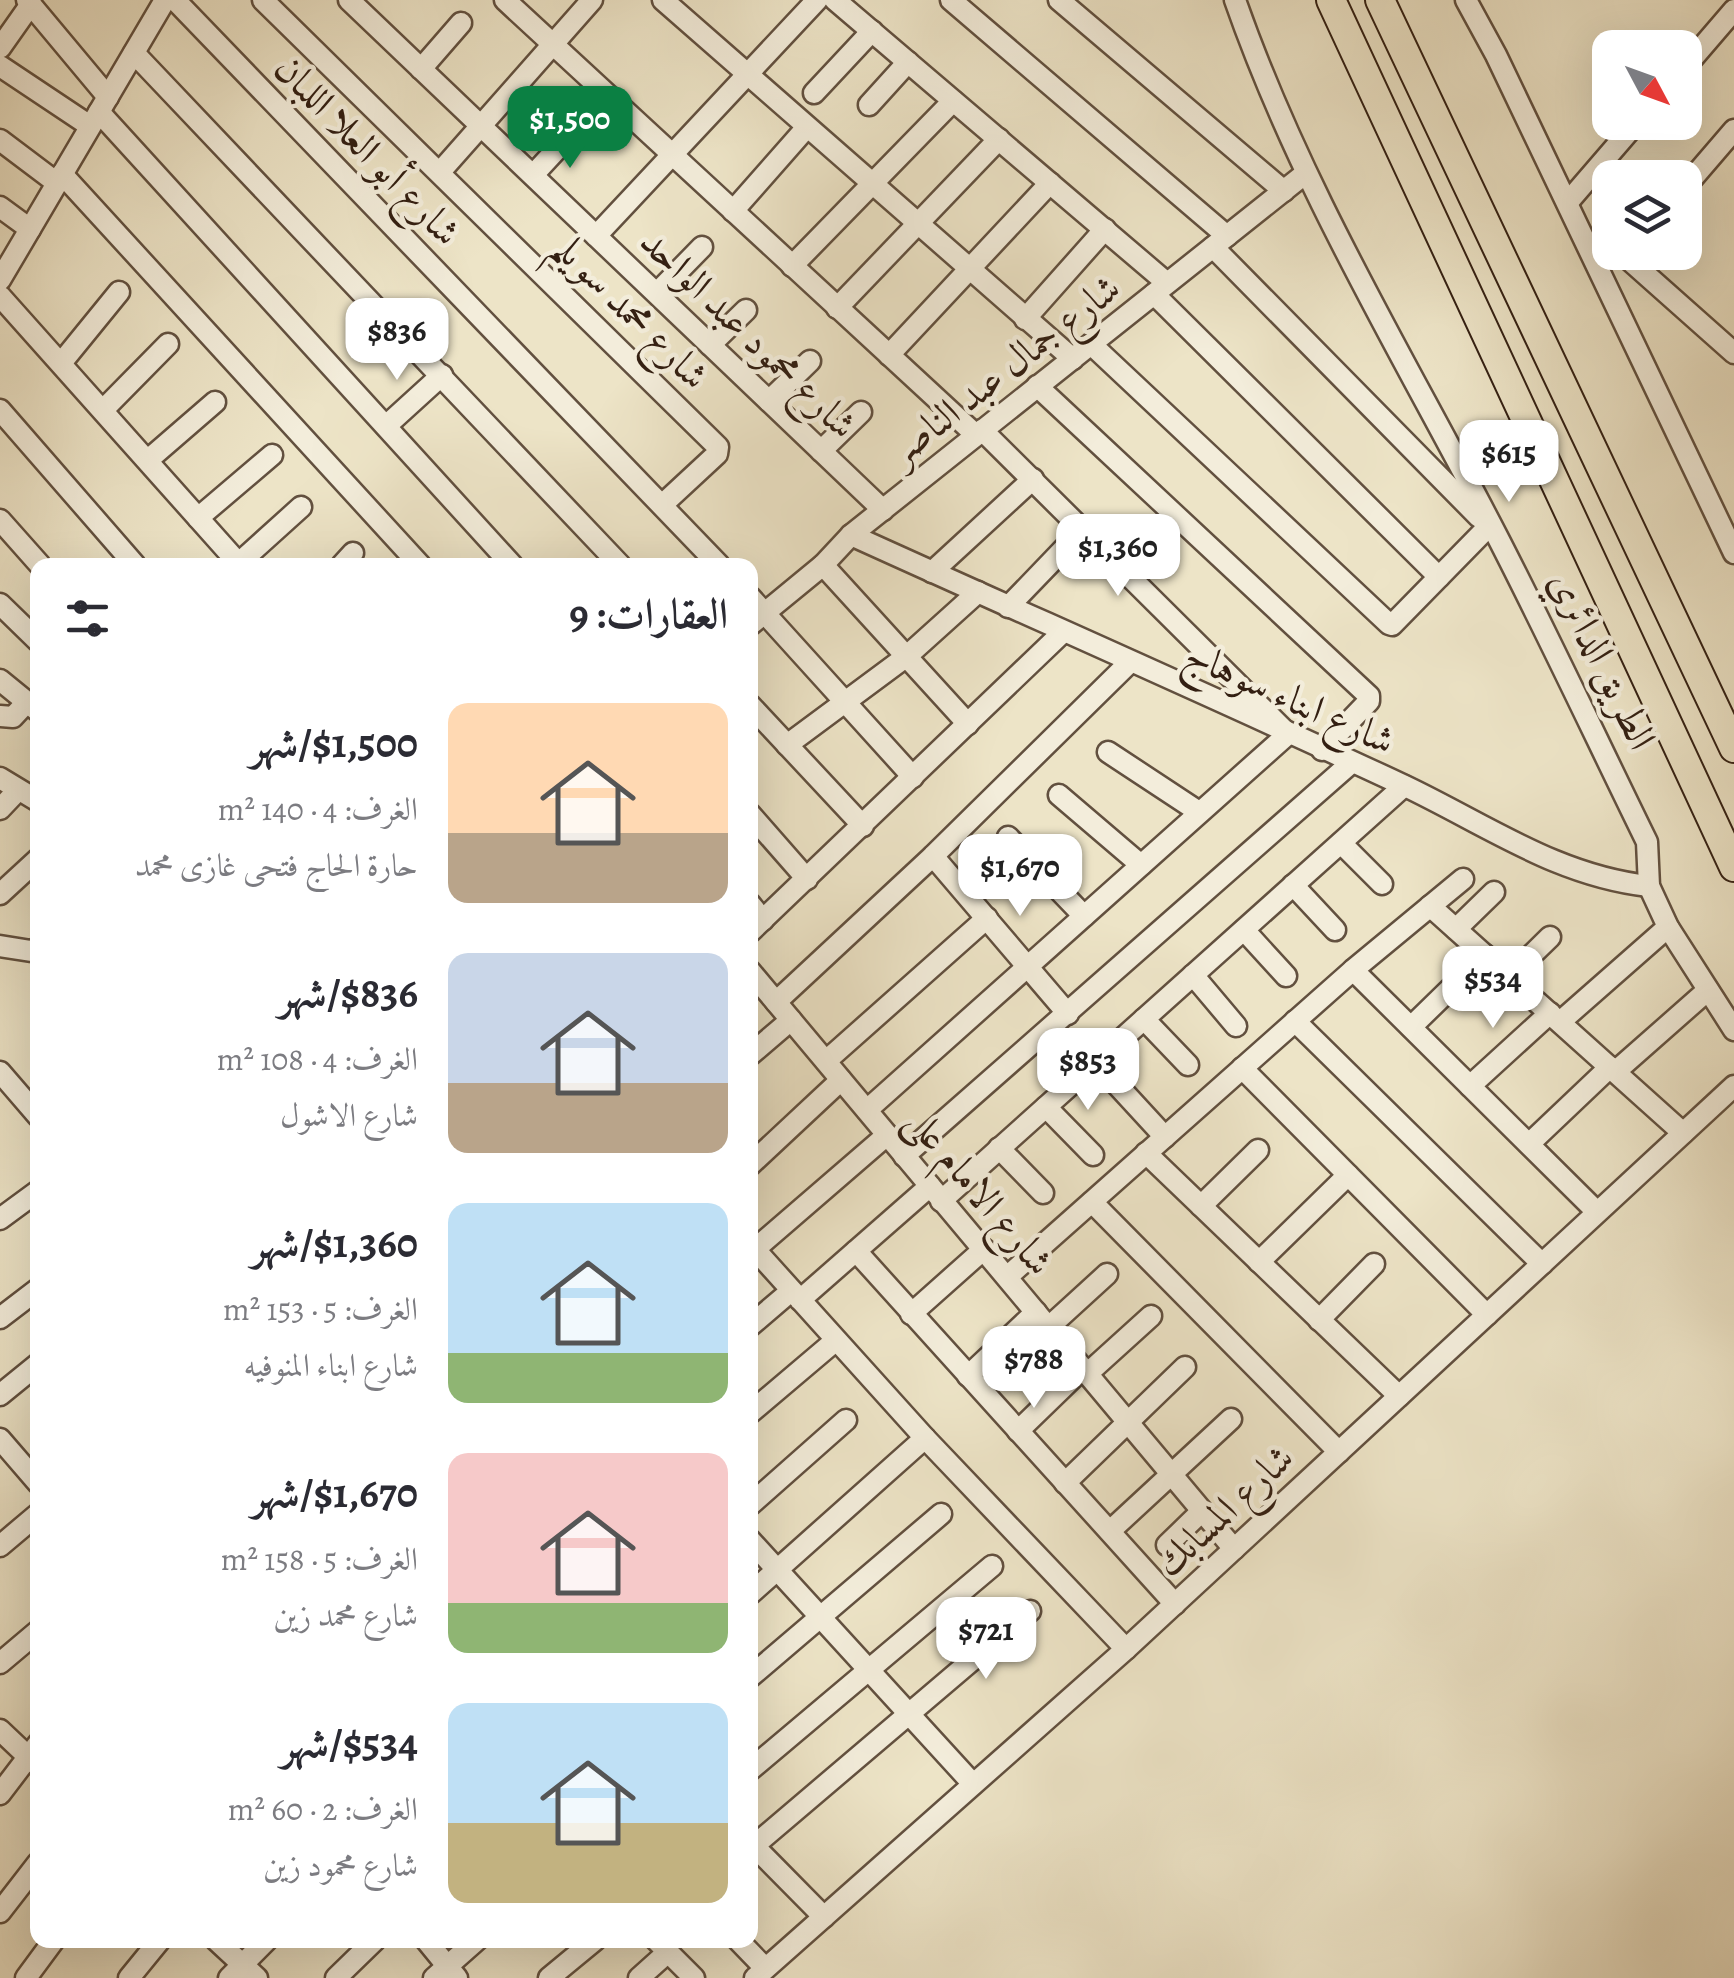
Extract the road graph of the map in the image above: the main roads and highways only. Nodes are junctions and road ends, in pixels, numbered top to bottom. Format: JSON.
{"nodes":[{"id":1,"x":1331,"y":0,"type":"edge"},
{"id":2,"x":1380,"y":0,"type":"edge"},
{"id":3,"x":1734,"y":748,"type":"edge"},
{"id":4,"x":1734,"y":867,"type":"edge"}],
"edges":[{"from":1,"to":4,"type":"highway","name":"الطريق الدائري"},
{"from":2,"to":3,"type":"highway","name":"الطريق الدائري"}]}
